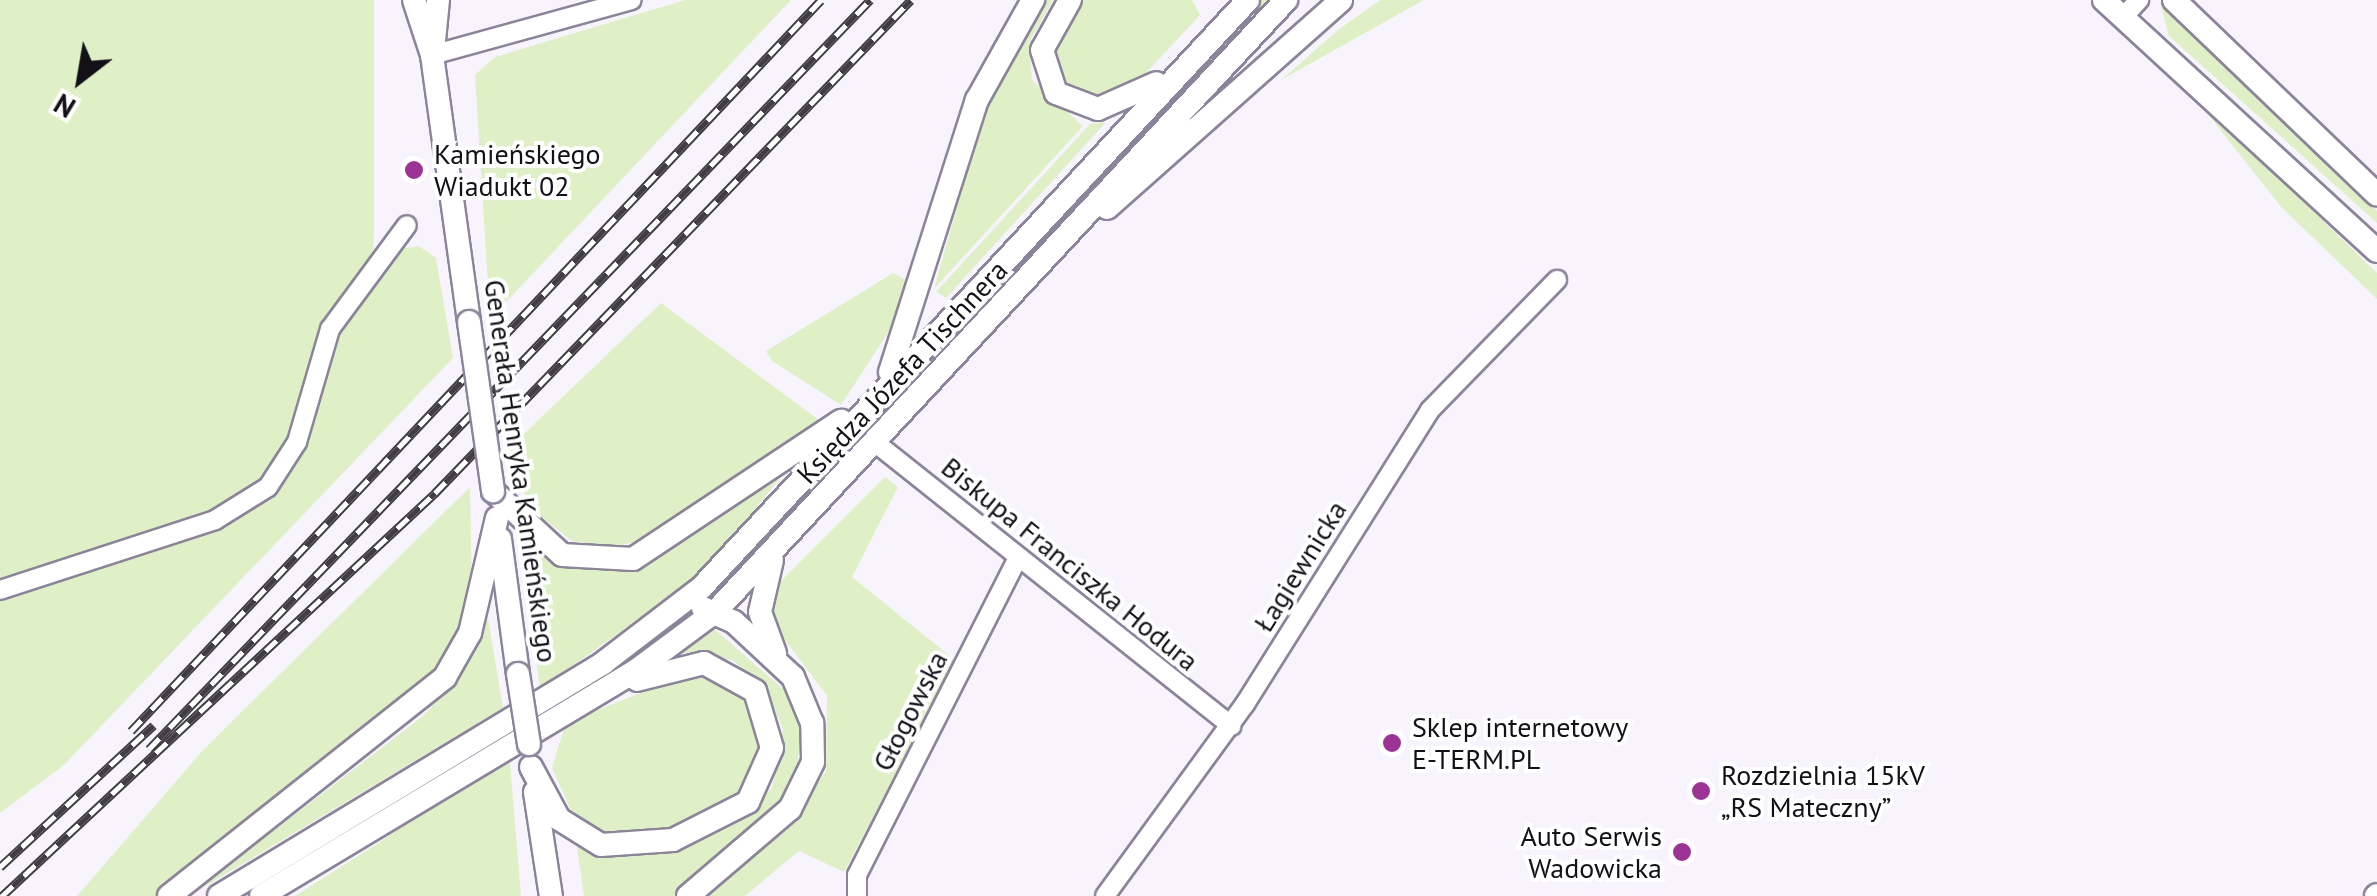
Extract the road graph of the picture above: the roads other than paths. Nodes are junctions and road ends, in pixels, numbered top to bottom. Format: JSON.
{"nodes":[{"id":1,"x":414,"y":0,"type":"edge"},
{"id":2,"x":438,"y":0,"type":"edge"},
{"id":3,"x":632,"y":0,"type":"edge"},
{"id":4,"x":1033,"y":0,"type":"edge"},
{"id":5,"x":1070,"y":0,"type":"edge"},
{"id":6,"x":1248,"y":0,"type":"edge"},
{"id":7,"x":1286,"y":0,"type":"edge"},
{"id":8,"x":1341,"y":0,"type":"edge"},
{"id":9,"x":2104,"y":0,"type":"edge"},
{"id":10,"x":2174,"y":0,"type":"edge"},
{"id":11,"x":2132,"y":8,"type":"edge"},
{"id":12,"x":432,"y":55,"type":"junction"},
{"id":13,"x":1197,"y":56,"type":"junction"},
{"id":14,"x":2377,"y":195,"type":"edge"},
{"id":15,"x":407,"y":225,"type":"dead end"},
{"id":16,"x":1078,"y":225,"type":"junction"},
{"id":17,"x":2377,"y":251,"type":"edge"},
{"id":18,"x":1557,"y":280,"type":"dead end"},
{"id":19,"x":877,"y":394,"type":"junction"},
{"id":20,"x":877,"y":444,"type":"junction"},
{"id":21,"x":493,"y":491,"type":"junction"},
{"id":22,"x":497,"y":518,"type":"junction"},
{"id":23,"x":776,"y":552,"type":"junction"},
{"id":24,"x":1018,"y":557,"type":"junction"},
{"id":25,"x":0,"y":590,"type":"edge"},
{"id":26,"x":716,"y":611,"type":"junction"},
{"id":27,"x":666,"y":618,"type":"junction"},
{"id":28,"x":778,"y":660,"type":"junction"},
{"id":29,"x":600,"y":692,"type":"junction"},
{"id":30,"x":1230,"y":726,"type":"junction"},
{"id":31,"x":524,"y":740,"type":"junction"},
{"id":32,"x":854,"y":893,"type":"edge"},
{"id":33,"x":265,"y":894,"type":"edge"},
{"id":34,"x":169,"y":896,"type":"edge"},
{"id":35,"x":219,"y":896,"type":"edge"},
{"id":36,"x":552,"y":896,"type":"edge"},
{"id":37,"x":688,"y":896,"type":"edge"},
{"id":38,"x":1105,"y":896,"type":"edge"}],
"edges":[{"from":1,"to":12,"type":"main road","name":"Generała Henryka Kamieńskiego"},
{"from":2,"to":12,"type":"main road","name":"Generała Henryka Kamieńskiego"},
{"from":3,"to":12,"type":"street"},
{"from":4,"to":19,"type":"main road","name":"Księdza Józefa Tischnera"},
{"from":5,"to":13,"type":"main road"},
{"from":6,"to":13,"type":"main road","name":"Księdza Józefa Tischnera"},
{"from":7,"to":16,"type":"main road","name":"Księdza Józefa Tischnera"},
{"from":8,"to":16,"type":"main road"},
{"from":9,"to":11,"type":"main road"},
{"from":10,"to":14,"type":"main road"},
{"from":11,"to":17,"type":"main road"},
{"from":12,"to":21,"type":"main road","name":"Generała Henryka Kamieńskiego","bridge":true},
{"from":13,"to":19,"type":"main road","name":"Księdza Józefa Tischnera"},
{"from":15,"to":25,"type":"street"},
{"from":16,"to":20,"type":"main road","name":"Księdza Józefa Tischnera"},
{"from":18,"to":30,"type":"street","name":"Łagiewnicka"},
{"from":19,"to":21,"type":"main road"},
{"from":19,"to":27,"type":"main road","name":"Księdza Józefa Tischnera"},
{"from":20,"to":23,"type":"main road","name":"Księdza Józefa Tischnera"},
{"from":20,"to":24,"type":"street","name":"Biskupa Franciszka Hodura"},
{"from":21,"to":22,"type":"main road","name":"Generała Henryka Kamieńskiego"},
{"from":22,"to":31,"type":"main road","name":"Generała Henryka Kamieńskiego","bridge":true},
{"from":22,"to":34,"type":"main road"},
{"from":23,"to":26,"type":"main road","name":"Księdza Józefa Tischnera"},
{"from":23,"to":28,"type":"main road"},
{"from":24,"to":30,"type":"street","name":"Biskupa Franciszka Hodura"},
{"from":24,"to":32,"type":"street","name":"Głogowska"},
{"from":26,"to":27,"type":"main road"},
{"from":26,"to":28,"type":"main road"},
{"from":26,"to":29,"type":"main road","name":"Księdza Józefa Tischnera"},
{"from":27,"to":31,"type":"main road","name":"Księdza Józefa Tischnera"},
{"from":28,"to":37,"type":"main road"},
{"from":29,"to":31,"type":"main road","name":"Księdza Józefa Tischnera"},
{"from":29,"to":31,"type":"main road"},
{"from":30,"to":38,"type":"street","name":"Łagiewnicka"},
{"from":31,"to":33,"type":"main road"},
{"from":31,"to":35,"type":"main road"},
{"from":31,"to":36,"type":"main road","name":"Generała Henryka Kamieńskiego"}]}
